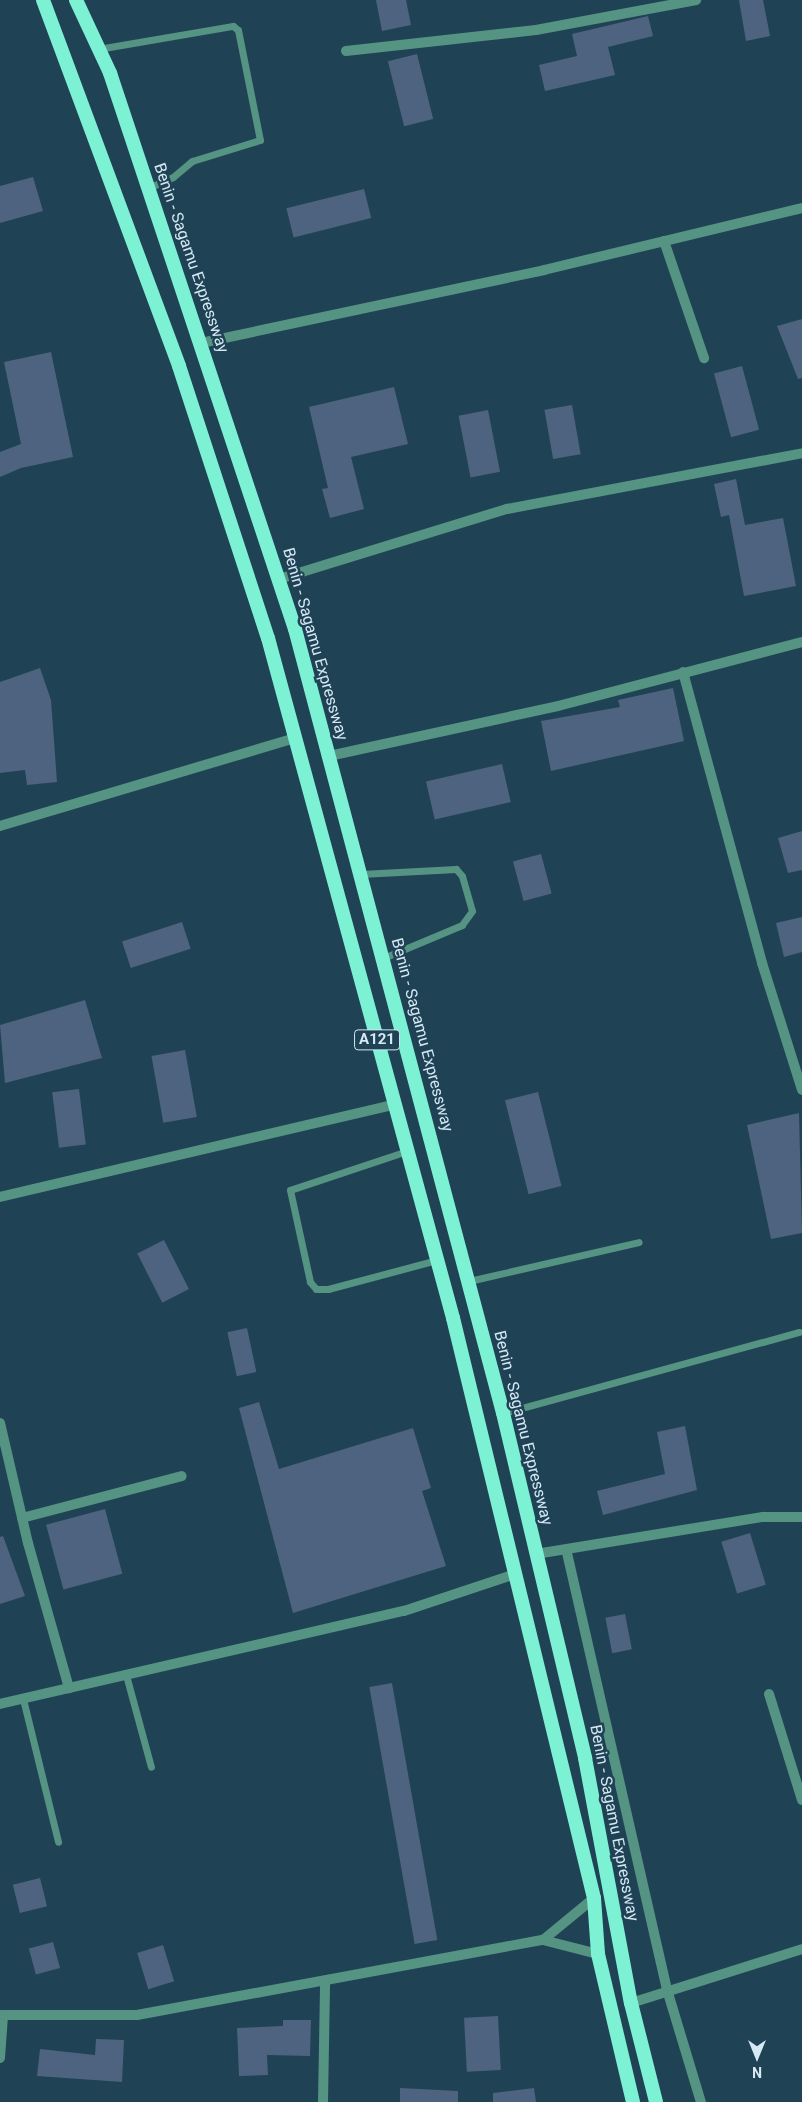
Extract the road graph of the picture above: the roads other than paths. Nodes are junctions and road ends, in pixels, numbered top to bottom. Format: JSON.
{"nodes":[{"id":1,"x":43,"y":0,"type":"edge"},
{"id":2,"x":76,"y":0,"type":"edge"},
{"id":3,"x":696,"y":0,"type":"edge"},
{"id":4,"x":98,"y":49,"type":"junction"},
{"id":5,"x":346,"y":51,"type":"dead end"},
{"id":6,"x":148,"y":188,"type":"junction"},
{"id":7,"x":802,"y":208,"type":"edge"},
{"id":8,"x":664,"y":241,"type":"junction"},
{"id":9,"x":201,"y":343,"type":"junction"},
{"id":10,"x":704,"y":358,"type":"dead end"},
{"id":11,"x":802,"y":453,"type":"edge"},
{"id":12,"x":279,"y":579,"type":"junction"},
{"id":13,"x":802,"y":642,"type":"edge"},
{"id":14,"x":683,"y":672,"type":"junction"},
{"id":15,"x":295,"y":738,"type":"junction"},
{"id":16,"x":329,"y":756,"type":"junction"},
{"id":17,"x":0,"y":826,"type":"edge"},
{"id":18,"x":361,"y":874,"type":"junction"},
{"id":19,"x":384,"y":958,"type":"junction"},
{"id":20,"x":798,"y":1058,"type":"edge"},
{"id":21,"x":802,"y":1090,"type":"edge"},
{"id":22,"x":394,"y":1104,"type":"junction"},
{"id":23,"x":407,"y":1151,"type":"junction"},
{"id":24,"x":0,"y":1197,"type":"edge"},
{"id":25,"x":639,"y":1242,"type":"dead end"},
{"id":26,"x":437,"y":1260,"type":"junction"},
{"id":27,"x":468,"y":1281,"type":"junction"},
{"id":28,"x":799,"y":1332,"type":"dead end"},
{"id":29,"x":503,"y":1413,"type":"junction"},
{"id":30,"x":0,"y":1423,"type":"edge"},
{"id":31,"x":182,"y":1476,"type":"dead end"},
{"id":32,"x":802,"y":1517,"type":"edge"},
{"id":33,"x":22,"y":1518,"type":"junction"},
{"id":34,"x":567,"y":1552,"type":"junction"},
{"id":35,"x":536,"y":1554,"type":"junction"},
{"id":36,"x":515,"y":1574,"type":"junction"},
{"id":37,"x":126,"y":1675,"type":"junction"},
{"id":38,"x":69,"y":1688,"type":"junction"},
{"id":39,"x":769,"y":1694,"type":"dead end"},
{"id":40,"x":23,"y":1699,"type":"junction"},
{"id":41,"x":0,"y":1704,"type":"edge"},
{"id":42,"x":151,"y":1767,"type":"dead end"},
{"id":43,"x":802,"y":1800,"type":"edge"},
{"id":44,"x":58,"y":1842,"type":"dead end"},
{"id":45,"x":594,"y":1898,"type":"junction"},
{"id":46,"x":542,"y":1940,"type":"junction"},
{"id":47,"x":802,"y":1949,"type":"edge"},
{"id":48,"x":598,"y":1954,"type":"junction"},
{"id":49,"x":325,"y":1983,"type":"junction"},
{"id":50,"x":668,"y":1993,"type":"junction"},
{"id":51,"x":631,"y":2003,"type":"junction"},
{"id":52,"x":2,"y":2015,"type":"edge"},
{"id":53,"x":0,"y":2058,"type":"edge"},
{"id":54,"x":323,"y":2102,"type":"edge"},
{"id":55,"x":632,"y":2102,"type":"edge"},
{"id":56,"x":656,"y":2102,"type":"edge"},
{"id":57,"x":701,"y":2102,"type":"edge"}],
"edges":[{"from":1,"to":15,"type":"highway","number":"A121"},
{"from":2,"to":4,"type":"highway","name":"Benin - Sagamu Expressway","number":"A121"},
{"from":3,"to":5,"type":"street"},
{"from":4,"to":6,"type":"highway","name":"Benin - Sagamu Expressway","number":"A121"},
{"from":4,"to":6,"type":"lane"},
{"from":6,"to":9,"type":"highway","name":"Benin - Sagamu Expressway","number":"A121"},
{"from":7,"to":8,"type":"street"},
{"from":8,"to":9,"type":"street"},
{"from":8,"to":10,"type":"street"},
{"from":9,"to":12,"type":"highway","name":"Benin - Sagamu Expressway","number":"A121"},
{"from":11,"to":12,"type":"street"},
{"from":12,"to":16,"type":"highway","name":"Benin - Sagamu Expressway","number":"A121"},
{"from":13,"to":14,"type":"street"},
{"from":14,"to":16,"type":"street"},
{"from":14,"to":20,"type":"street"},
{"from":15,"to":17,"type":"street"},
{"from":15,"to":22,"type":"highway","number":"A121"},
{"from":16,"to":18,"type":"highway","name":"Benin - Sagamu Expressway","number":"A121"},
{"from":18,"to":19,"type":"highway","name":"Benin - Sagamu Expressway","number":"A121"},
{"from":18,"to":19,"type":"lane"},
{"from":19,"to":27,"type":"highway","name":"Benin - Sagamu Expressway","number":"A121"},
{"from":20,"to":21,"type":"street"},
{"from":22,"to":23,"type":"highway","number":"A121"},
{"from":22,"to":24,"type":"street"},
{"from":23,"to":26,"type":"highway","number":"A121"},
{"from":23,"to":26,"type":"lane"},
{"from":25,"to":27,"type":"lane"},
{"from":26,"to":36,"type":"highway","number":"A121"},
{"from":27,"to":29,"type":"highway","name":"Benin - Sagamu Expressway","number":"A121"},
{"from":28,"to":29,"type":"lane"},
{"from":29,"to":35,"type":"highway","name":"Benin - Sagamu Expressway","number":"A121"},
{"from":30,"to":33,"type":"street"},
{"from":31,"to":33,"type":"street"},
{"from":32,"to":34,"type":"street"},
{"from":33,"to":38,"type":"street"},
{"from":34,"to":35,"type":"street"},
{"from":34,"to":50,"type":"street"},
{"from":35,"to":51,"type":"highway","name":"Benin - Sagamu Expressway","number":"A121"},
{"from":36,"to":37,"type":"street"},
{"from":36,"to":45,"type":"highway","number":"A121"},
{"from":37,"to":38,"type":"street"},
{"from":37,"to":42,"type":"lane"},
{"from":38,"to":40,"type":"street"},
{"from":39,"to":43,"type":"street"},
{"from":40,"to":41,"type":"street"},
{"from":40,"to":44,"type":"lane"},
{"from":45,"to":46,"type":"street"},
{"from":45,"to":48,"type":"highway","number":"A121"},
{"from":46,"to":48,"type":"street"},
{"from":46,"to":49,"type":"street"},
{"from":47,"to":50,"type":"street"},
{"from":48,"to":55,"type":"highway","number":"A121"},
{"from":49,"to":52,"type":"street"},
{"from":49,"to":54,"type":"street"},
{"from":50,"to":51,"type":"street"},
{"from":50,"to":57,"type":"street"},
{"from":51,"to":56,"type":"highway","name":"Benin - Sagamu Expressway","number":"A121"},
{"from":52,"to":53,"type":"street"}]}
